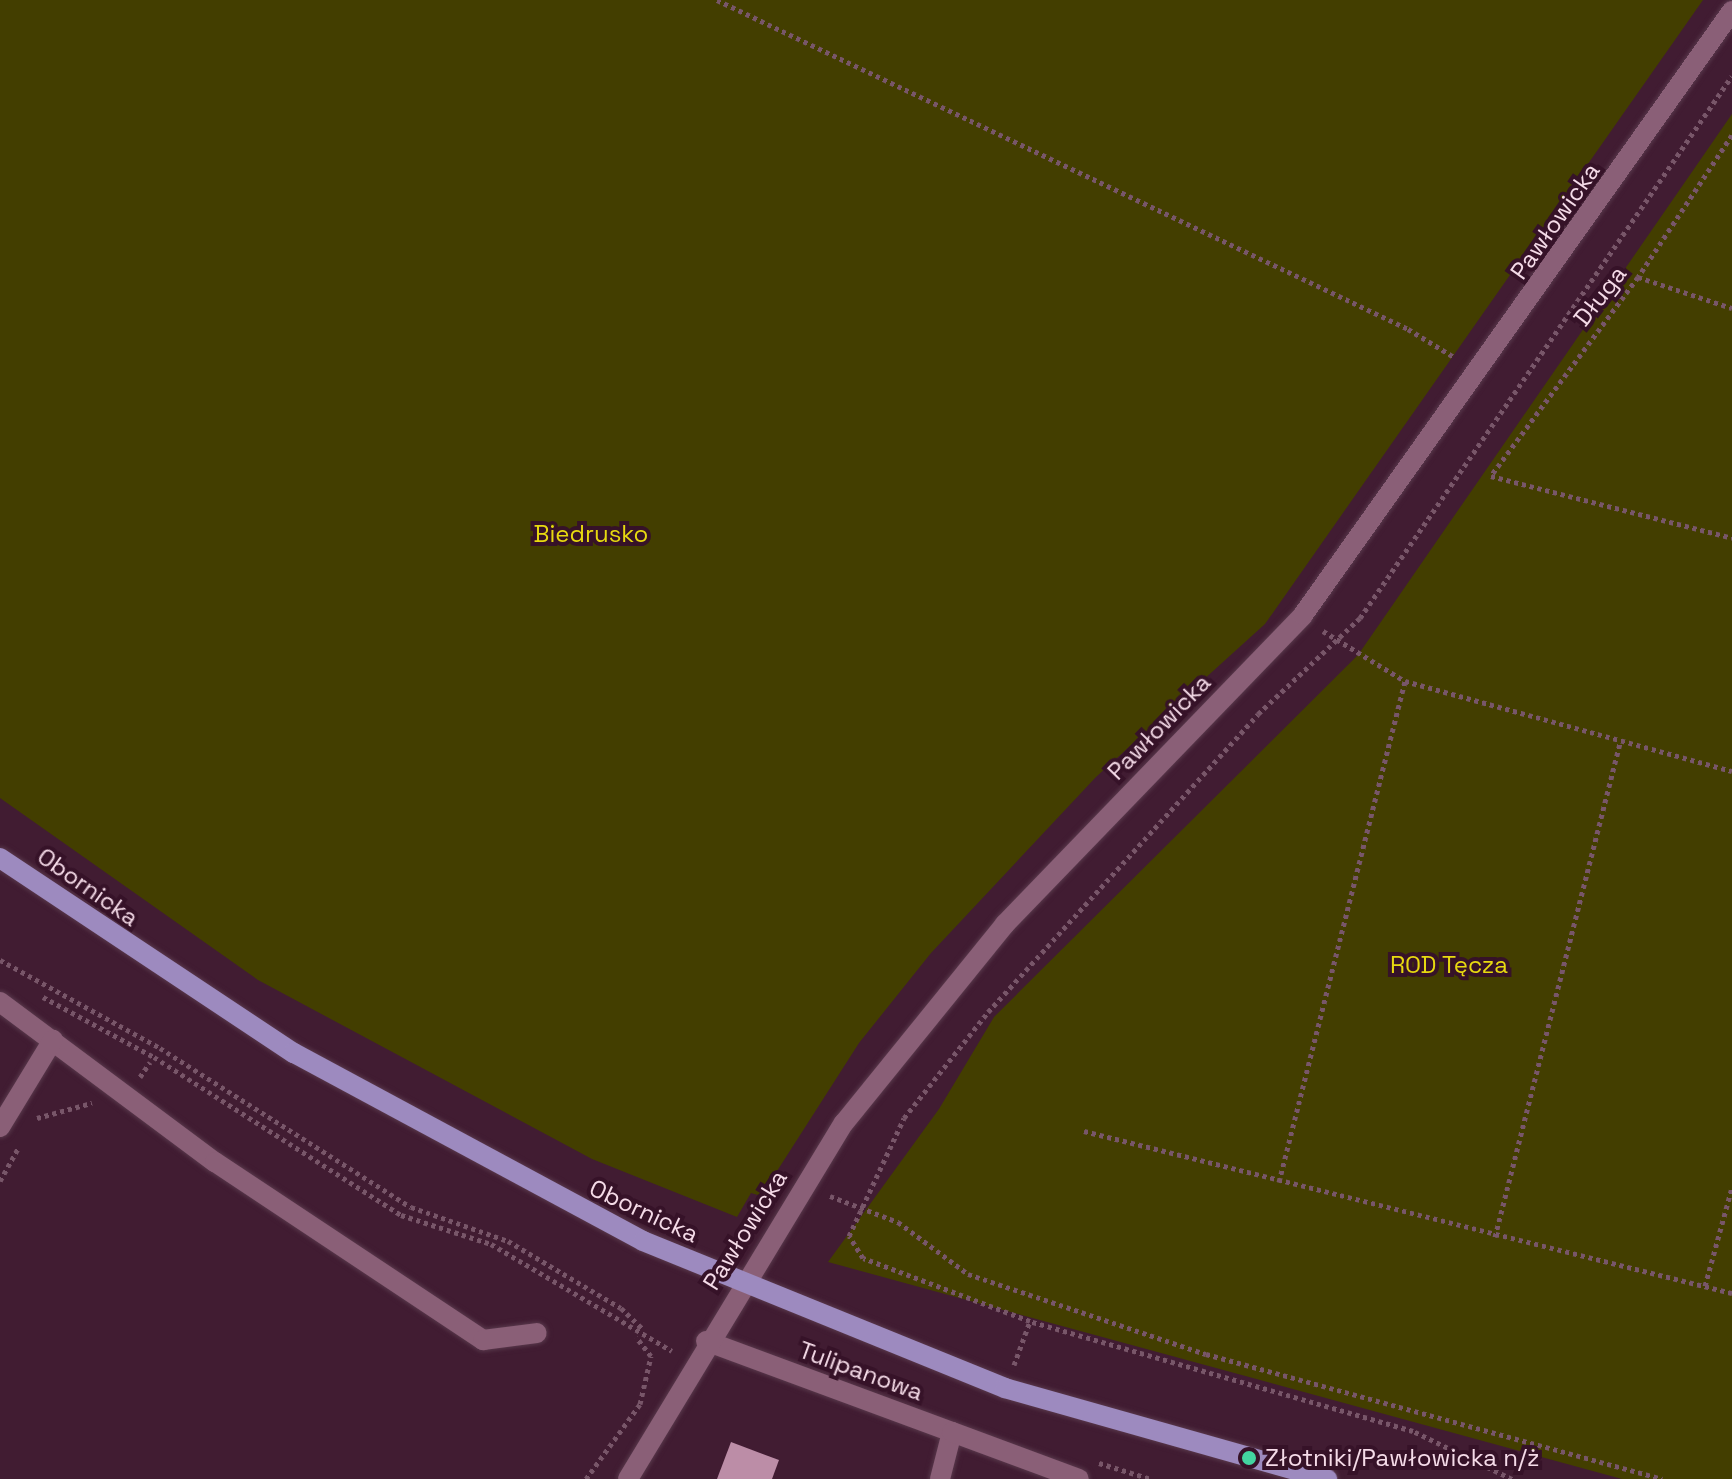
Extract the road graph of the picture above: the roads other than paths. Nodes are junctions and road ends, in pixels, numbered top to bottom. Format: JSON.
{"nodes":[{"id":1,"x":1732,"y":11,"type":"edge"},
{"id":2,"x":0,"y":858,"type":"edge"},
{"id":3,"x":0,"y":1002,"type":"edge"},
{"id":4,"x":53,"y":1040,"type":"junction"},
{"id":5,"x":0,"y":1127,"type":"edge"},
{"id":6,"x":744,"y":1286,"type":"junction"},
{"id":7,"x":537,"y":1333,"type":"dead end"},
{"id":8,"x":706,"y":1341,"type":"junction"},
{"id":9,"x":952,"y":1432,"type":"junction"},
{"id":10,"x":628,"y":1479,"type":"edge"},
{"id":11,"x":940,"y":1479,"type":"edge"},
{"id":12,"x":1079,"y":1479,"type":"edge"},
{"id":13,"x":1327,"y":1479,"type":"edge"}],
"edges":[{"from":1,"to":6,"type":"street","name":"Pawłowicka"},
{"from":2,"to":6,"type":"main road","name":"Obornicka"},
{"from":3,"to":4,"type":"street"},
{"from":4,"to":5,"type":"street"},
{"from":4,"to":7,"type":"street"},
{"from":6,"to":8,"type":"street","name":"Pawłowicka"},
{"from":6,"to":13,"type":"main road","name":"Obornicka"},
{"from":8,"to":9,"type":"street","name":"Tulipanowa"},
{"from":8,"to":10,"type":"street","name":"Pawłowicka"},
{"from":9,"to":11,"type":"street"},
{"from":9,"to":12,"type":"street","name":"Tulipanowa"}]}
